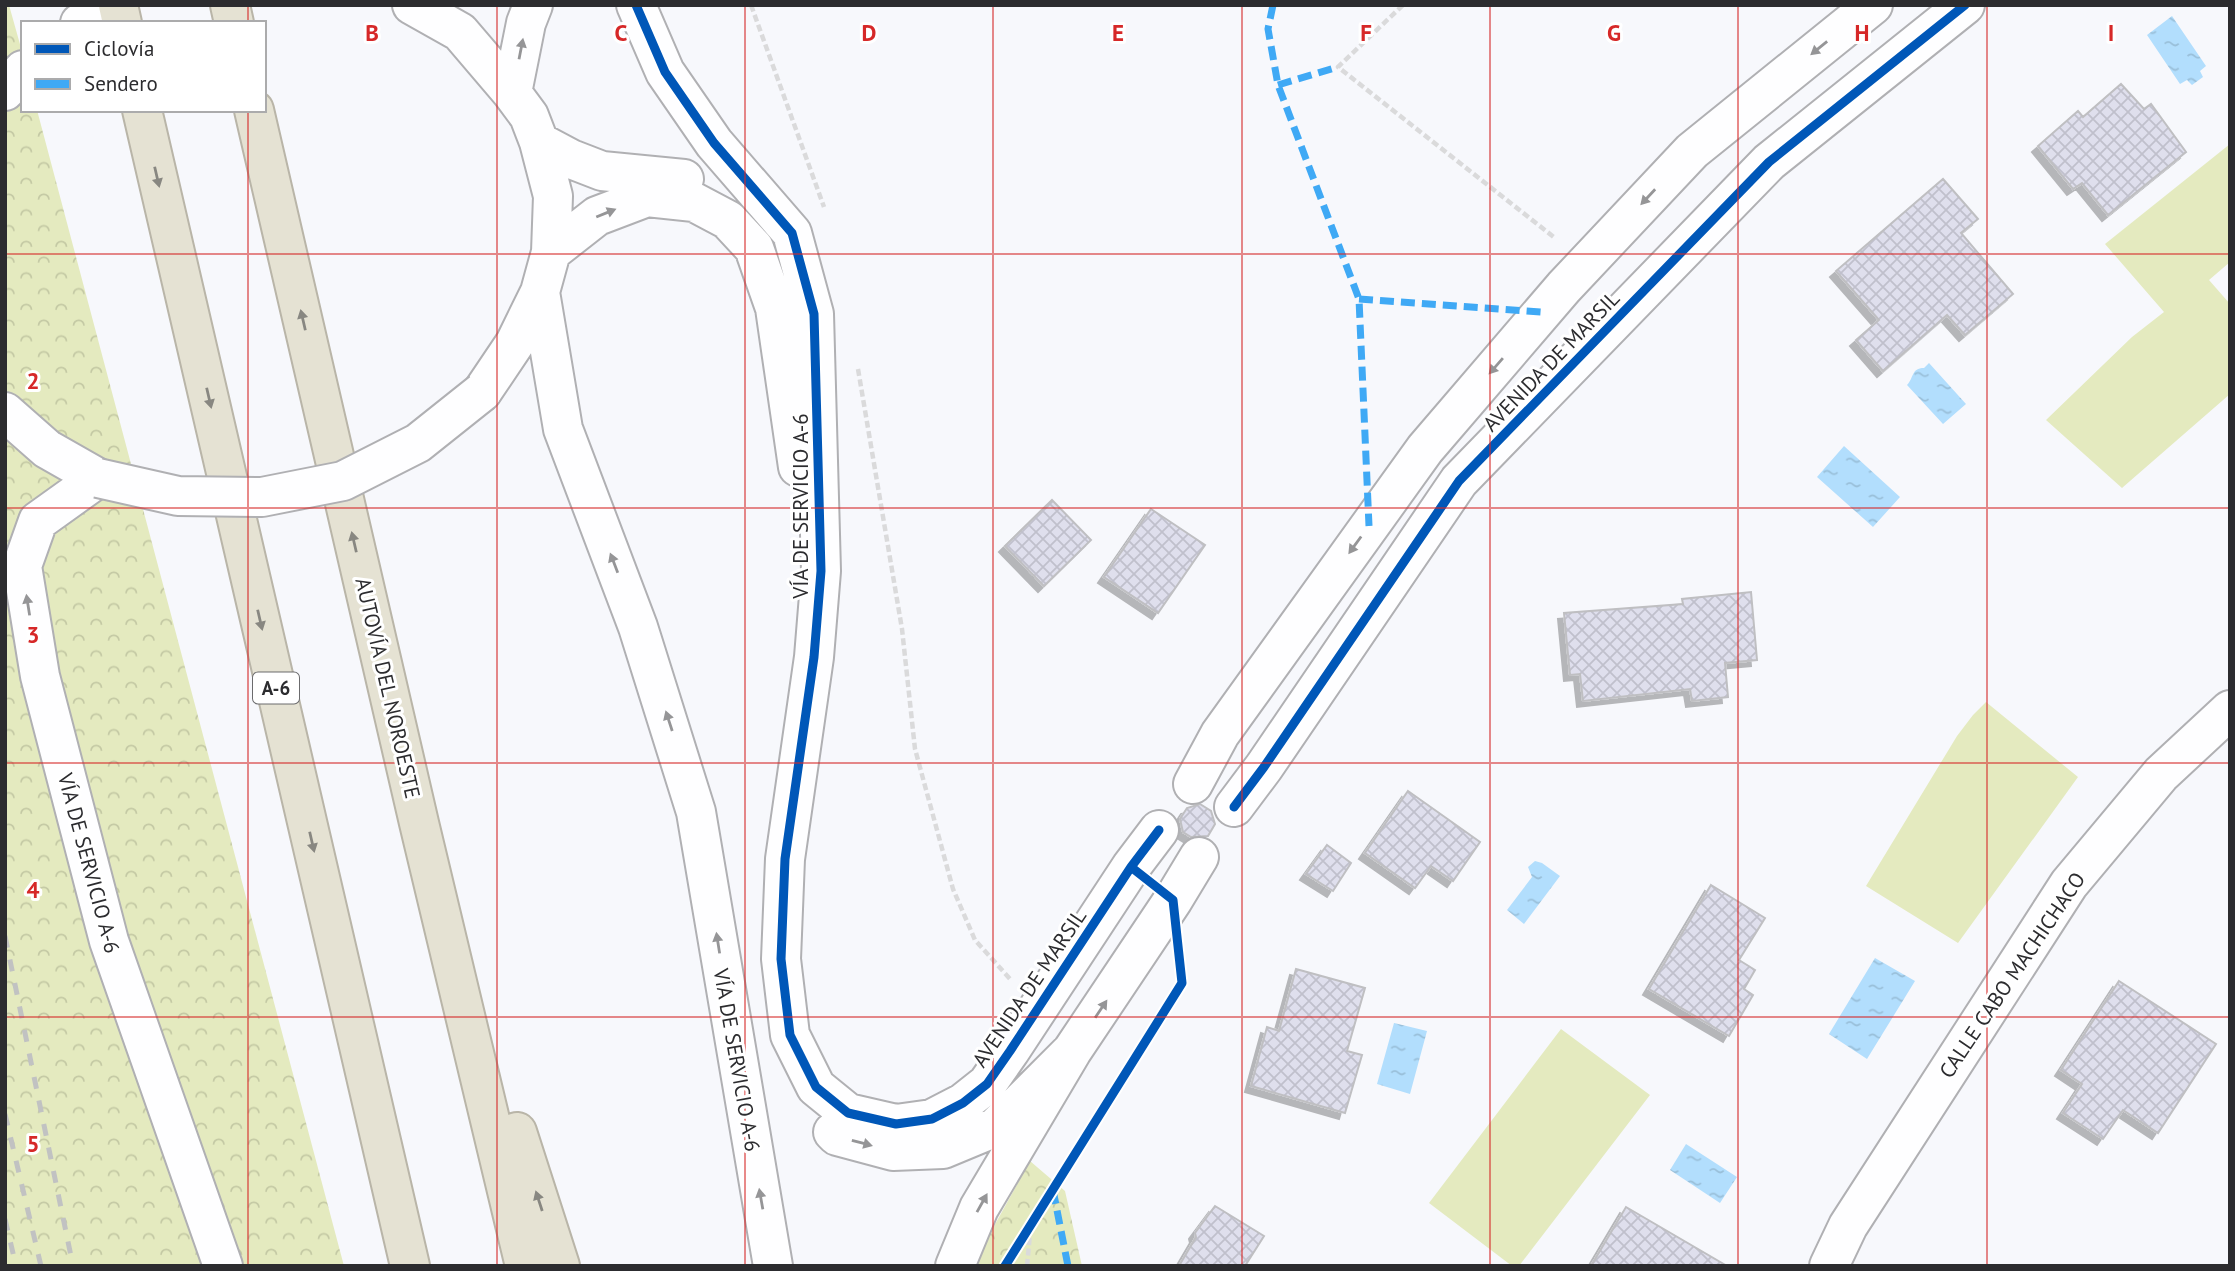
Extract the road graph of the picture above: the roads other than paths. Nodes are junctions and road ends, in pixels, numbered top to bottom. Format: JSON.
{"nodes":[{"id":1,"x":117,"y":5,"type":"edge"},
{"id":2,"x":412,"y":5,"type":"edge"},
{"id":3,"x":533,"y":5,"type":"edge"},
{"id":4,"x":636,"y":5,"type":"edge"},
{"id":5,"x":1873,"y":5,"type":"edge"},
{"id":6,"x":1965,"y":5,"type":"edge"},
{"id":7,"x":83,"y":21,"type":"edge"},
{"id":8,"x":21,"y":72,"type":"edge"},
{"id":9,"x":5,"y":91,"type":"edge"},
{"id":10,"x":512,"y":93,"type":"junction"},
{"id":11,"x":142,"y":112,"type":"edge"},
{"id":12,"x":254,"y":112,"type":"edge"},
{"id":13,"x":539,"y":142,"type":"junction"},
{"id":14,"x":551,"y":252,"type":"junction"},
{"id":15,"x":540,"y":292,"type":"junction"},
{"id":16,"x":5,"y":412,"type":"edge"},
{"id":17,"x":819,"y":464,"type":"junction"},
{"id":18,"x":98,"y":478,"type":"junction"},
{"id":19,"x":5,"y":627,"type":"edge"},
{"id":20,"x":2230,"y":710,"type":"edge"},
{"id":21,"x":1192,"y":784,"type":"junction"},
{"id":22,"x":1234,"y":807,"type":"junction"},
{"id":23,"x":419,"y":823,"type":"junction"},
{"id":24,"x":1159,"y":830,"type":"junction"},
{"id":25,"x":1199,"y":857,"type":"junction"},
{"id":26,"x":1072,"y":1051,"type":"junction"},
{"id":27,"x":896,"y":1124,"type":"joint"},
{"id":28,"x":201,"y":1266,"type":"edge"},
{"id":29,"x":223,"y":1266,"type":"edge"},
{"id":30,"x":410,"y":1266,"type":"edge"},
{"id":31,"x":526,"y":1266,"type":"edge"},
{"id":32,"x":560,"y":1266,"type":"edge"},
{"id":33,"x":773,"y":1266,"type":"edge"},
{"id":34,"x":955,"y":1266,"type":"edge"},
{"id":35,"x":1829,"y":1266,"type":"edge"}],
"edges":[{"from":1,"to":7,"type":"street"},
{"from":2,"to":10,"type":"street"},
{"from":10,"to":3,"type":"street","one_way":true},
{"from":4,"to":17,"type":"street","name":"VÍA DE SERVICIO A-6"},
{"from":5,"to":21,"type":"street","name":"AVENIDA DE MARSIL","one_way":true},
{"from":6,"to":22,"type":"street","name":"AVENIDA DE MARSIL"},
{"from":8,"to":9,"type":"street"},
{"from":10,"to":13,"type":"street"},
{"from":11,"to":30,"type":"highway","number":"A-6","one_way":true},
{"from":23,"to":12,"type":"highway","name":"AUTOVÍA DEL NOROESTE","one_way":true},
{"from":13,"to":14,"type":"street"},
{"from":13,"to":17,"type":"street","name":"VÍA DE SERVICIO A-6"},
{"from":14,"to":15,"type":"street"},
{"from":14,"to":26,"type":"street","name":"VÍA DE SERVICIO A-6","one_way":true},
{"from":15,"to":18,"type":"street","bridge":true},
{"from":33,"to":15,"type":"street","name":"VÍA DE SERVICIO A-6","one_way":true},
{"from":16,"to":18,"type":"street"},
{"from":17,"to":27,"type":"street","name":"VÍA DE SERVICIO A-6"},
{"from":29,"to":18,"type":"street","name":"VÍA DE SERVICIO A-6","one_way":true},
{"from":19,"to":28,"type":"street","name":"VÍA DE SERVICIO A-6"},
{"from":20,"to":35,"type":"street","name":"CALLE CABO MACHICHACO"},
{"from":21,"to":22,"type":"street"},
{"from":21,"to":24,"type":"street"},
{"from":22,"to":25,"type":"street"},
{"from":23,"to":31,"type":"highway","name":"AUTOVÍA DEL NOROESTE"},
{"from":32,"to":23,"type":"highway","one_way":true},
{"from":24,"to":25,"type":"street"},
{"from":24,"to":27,"type":"street","name":"AVENIDA DE MARSIL"},
{"from":26,"to":25,"type":"street","one_way":true},
{"from":34,"to":26,"type":"street","one_way":true}]}
